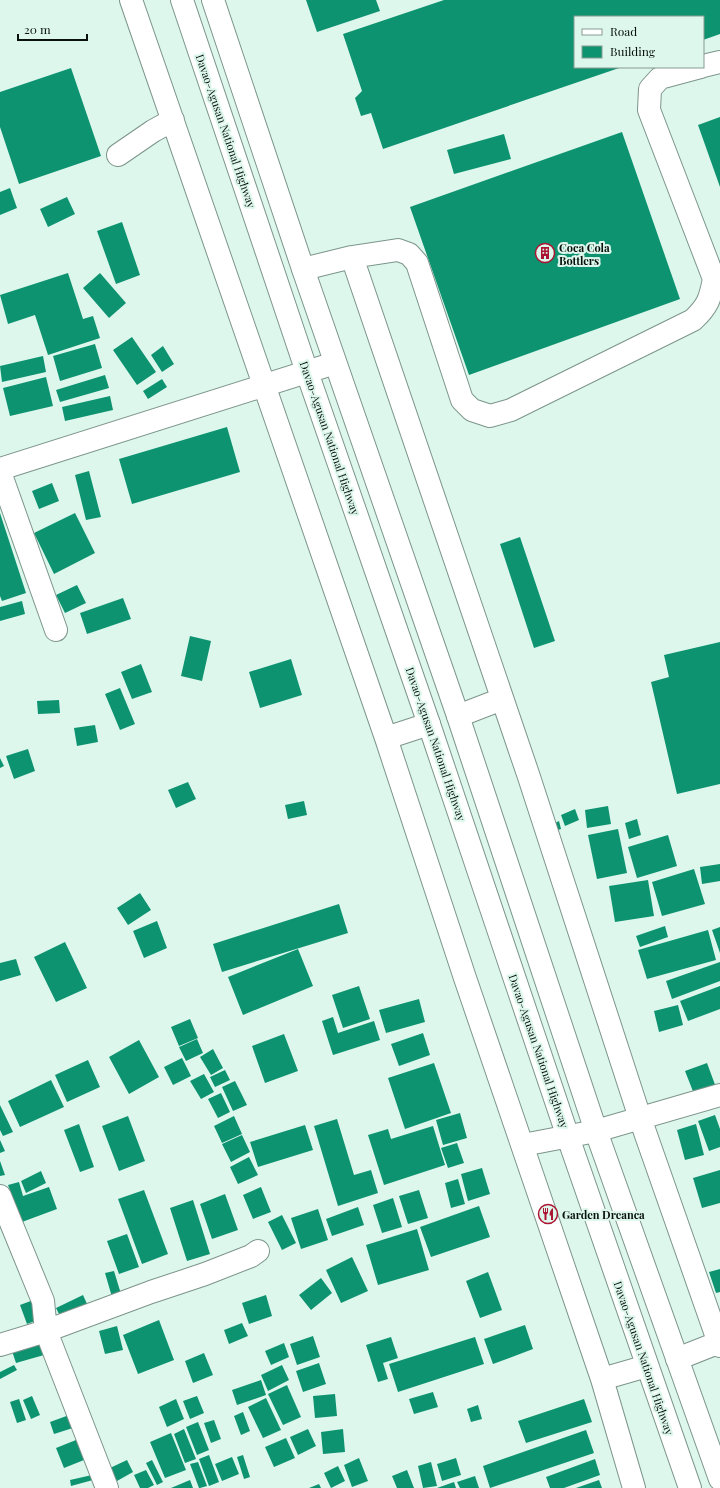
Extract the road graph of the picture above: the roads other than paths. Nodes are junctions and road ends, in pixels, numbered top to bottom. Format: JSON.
{"nodes":[{"id":1,"x":130,"y":0,"type":"edge"},
{"id":2,"x":182,"y":0,"type":"edge"},
{"id":3,"x":213,"y":0,"type":"edge"},
{"id":4,"x":720,"y":62,"type":"edge"},
{"id":5,"x":704,"y":66,"type":"edge"},
{"id":6,"x":698,"y":68,"type":"edge"},
{"id":7,"x":173,"y":120,"type":"junction"},
{"id":8,"x":118,"y":155,"type":"dead end"},
{"id":9,"x":352,"y":257,"type":"junction"},
{"id":10,"x":303,"y":269,"type":"junction"},
{"id":11,"x":335,"y":363,"type":"junction"},
{"id":12,"x":307,"y":372,"type":"junction"},
{"id":13,"x":265,"y":386,"type":"junction"},
{"id":14,"x":0,"y":468,"type":"edge"},
{"id":15,"x":0,"y":472,"type":"edge"},
{"id":16,"x":56,"y":630,"type":"dead end"},
{"id":17,"x":502,"y":699,"type":"junction"},
{"id":18,"x":458,"y":716,"type":"junction"},
{"id":19,"x":429,"y":724,"type":"junction"},
{"id":20,"x":386,"y":738,"type":"junction"},
{"id":21,"x":720,"y":1095,"type":"edge"},
{"id":22,"x":640,"y":1118,"type":"junction"},
{"id":23,"x":596,"y":1131,"type":"junction"},
{"id":24,"x":568,"y":1137,"type":"junction"},
{"id":25,"x":523,"y":1146,"type":"junction"},
{"id":26,"x":0,"y":1196,"type":"edge"},
{"id":27,"x":258,"y":1251,"type":"dead end"},
{"id":28,"x":46,"y":1331,"type":"junction"},
{"id":29,"x":720,"y":1343,"type":"edge"},
{"id":30,"x":0,"y":1345,"type":"edge"},
{"id":31,"x":677,"y":1359,"type":"junction"},
{"id":32,"x":647,"y":1366,"type":"junction"},
{"id":33,"x":602,"y":1379,"type":"junction"},
{"id":34,"x":720,"y":1479,"type":"edge"},
{"id":35,"x":107,"y":1488,"type":"edge"},
{"id":36,"x":634,"y":1488,"type":"edge"},
{"id":37,"x":690,"y":1488,"type":"edge"}],
"edges":[{"from":1,"to":7,"type":"main road"},
{"from":2,"to":12,"type":"main road","name":"Davao-Agusan National Highway"},
{"from":3,"to":10,"type":"main road"},
{"from":4,"to":5,"type":"main road"},
{"from":6,"to":9,"type":"main road"},
{"from":7,"to":8,"type":"main road"},
{"from":7,"to":13,"type":"main road"},
{"from":9,"to":10,"type":"main road"},
{"from":9,"to":17,"type":"main road"},
{"from":10,"to":11,"type":"main road"},
{"from":11,"to":12,"type":"main road"},
{"from":11,"to":18,"type":"main road"},
{"from":12,"to":13,"type":"main road"},
{"from":12,"to":19,"type":"main road","name":"Davao-Agusan National Highway"},
{"from":13,"to":14,"type":"main road"},
{"from":13,"to":20,"type":"main road"},
{"from":15,"to":16,"type":"main road"},
{"from":17,"to":18,"type":"main road"},
{"from":17,"to":22,"type":"main road"},
{"from":18,"to":23,"type":"main road"},
{"from":19,"to":20,"type":"main road"},
{"from":19,"to":24,"type":"main road","name":"Davao-Agusan National Highway"},
{"from":20,"to":25,"type":"main road"},
{"from":21,"to":22,"type":"main road"},
{"from":22,"to":23,"type":"main road"},
{"from":22,"to":29,"type":"main road"},
{"from":23,"to":24,"type":"main road"},
{"from":23,"to":31,"type":"main road"},
{"from":24,"to":25,"type":"main road"},
{"from":24,"to":32,"type":"main road","name":"Davao-Agusan National Highway"},
{"from":25,"to":33,"type":"main road"},
{"from":26,"to":28,"type":"main road"},
{"from":27,"to":28,"type":"main road"},
{"from":28,"to":30,"type":"main road"},
{"from":28,"to":35,"type":"main road"},
{"from":29,"to":31,"type":"main road"},
{"from":31,"to":34,"type":"main road"},
{"from":32,"to":33,"type":"main road"},
{"from":32,"to":37,"type":"main road","name":"Davao-Agusan National Highway"},
{"from":33,"to":36,"type":"main road"}]}
